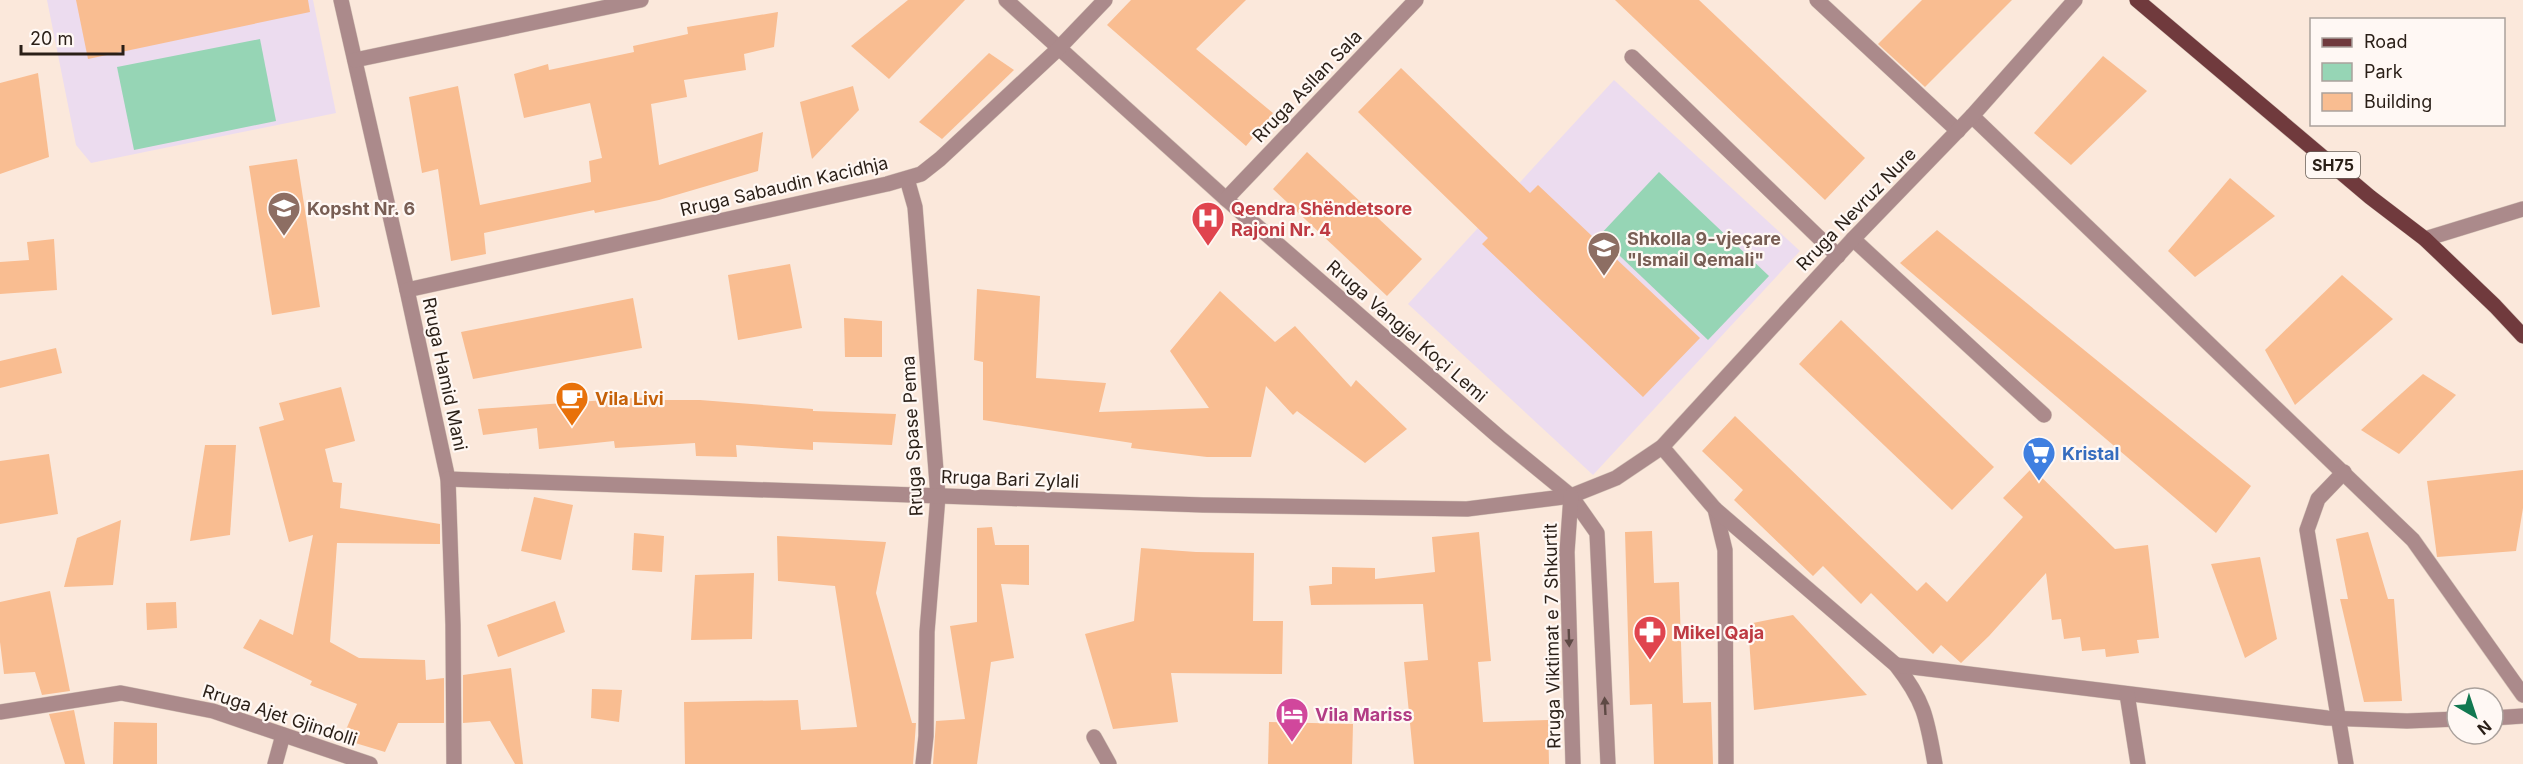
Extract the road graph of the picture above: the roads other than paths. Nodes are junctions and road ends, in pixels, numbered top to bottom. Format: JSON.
{"nodes":[{"id":1,"x":340,"y":0,"type":"edge"},
{"id":2,"x":641,"y":0,"type":"edge"},
{"id":3,"x":1006,"y":0,"type":"edge"},
{"id":4,"x":1105,"y":0,"type":"edge"},
{"id":5,"x":1416,"y":0,"type":"edge"},
{"id":6,"x":1817,"y":0,"type":"edge"},
{"id":7,"x":2075,"y":0,"type":"edge"},
{"id":8,"x":2137,"y":0,"type":"edge"},
{"id":9,"x":1058,"y":48,"type":"junction"},
{"id":10,"x":1632,"y":57,"type":"dead end"},
{"id":11,"x":354,"y":60,"type":"junction"},
{"id":12,"x":1972,"y":116,"type":"junction"},
{"id":13,"x":1958,"y":131,"type":"junction"},
{"id":14,"x":907,"y":179,"type":"junction"},
{"id":15,"x":1226,"y":199,"type":"junction"},
{"id":16,"x":2523,"y":208,"type":"edge"},
{"id":17,"x":1853,"y":239,"type":"junction"},
{"id":18,"x":2425,"y":239,"type":"junction"},
{"id":19,"x":1838,"y":256,"type":"junction"},
{"id":20,"x":407,"y":290,"type":"junction"},
{"id":21,"x":2523,"y":336,"type":"edge"},
{"id":22,"x":2044,"y":415,"type":"dead end"},
{"id":23,"x":1662,"y":447,"type":"junction"},
{"id":24,"x":2344,"y":472,"type":"junction"},
{"id":25,"x":448,"y":479,"type":"junction"},
{"id":26,"x":938,"y":496,"type":"junction"},
{"id":27,"x":1571,"y":496,"type":"junction"},
{"id":28,"x":1714,"y":508,"type":"junction"},
{"id":29,"x":1896,"y":665,"type":"junction"},
{"id":30,"x":2127,"y":694,"type":"junction"},
{"id":31,"x":2523,"y":695,"type":"edge"},
{"id":32,"x":0,"y":712,"type":"edge"},
{"id":33,"x":2523,"y":716,"type":"edge"},
{"id":34,"x":2505,"y":717,"type":"edge"},
{"id":35,"x":2339,"y":718,"type":"junction"},
{"id":36,"x":2445,"y":719,"type":"edge"},
{"id":37,"x":283,"y":735,"type":"junction"},
{"id":38,"x":1094,"y":736,"type":"dead end"},
{"id":39,"x":275,"y":764,"type":"edge"},
{"id":40,"x":370,"y":764,"type":"edge"},
{"id":41,"x":454,"y":764,"type":"edge"},
{"id":42,"x":923,"y":764,"type":"edge"},
{"id":43,"x":1109,"y":764,"type":"edge"},
{"id":44,"x":1573,"y":764,"type":"edge"},
{"id":45,"x":1608,"y":764,"type":"edge"},
{"id":46,"x":1726,"y":764,"type":"edge"},
{"id":47,"x":1935,"y":764,"type":"edge"},
{"id":48,"x":2138,"y":764,"type":"edge"},
{"id":49,"x":2346,"y":764,"type":"edge"}],
"edges":[{"from":1,"to":11,"type":"street","name":"Rruga Hamid Mani"},
{"from":2,"to":11,"type":"street"},
{"from":3,"to":9,"type":"street","name":"Rruga Vangjel Koçi Lemi"},
{"from":4,"to":9,"type":"street","name":"Rruga Sabaudin Kacidhja"},
{"from":5,"to":15,"type":"street","name":"Rruga Asllan Sala"},
{"from":6,"to":13,"type":"street"},
{"from":7,"to":12,"type":"street","name":"Rruga Nevruz Nure"},
{"from":8,"to":18,"type":"main road","number":"SH75"},
{"from":9,"to":14,"type":"street","name":"Rruga Sabaudin Kacidhja"},
{"from":9,"to":15,"type":"street","name":"Rruga Vangjel Koçi Lemi"},
{"from":10,"to":19,"type":"street"},
{"from":11,"to":20,"type":"street","name":"Rruga Hamid Mani"},
{"from":12,"to":13,"type":"street","name":"Rruga Nevruz Nure"},
{"from":12,"to":24,"type":"street"},
{"from":13,"to":17,"type":"street","name":"Rruga Nevruz Nure"},
{"from":14,"to":20,"type":"street","name":"Rruga Sabaudin Kacidhja"},
{"from":14,"to":26,"type":"street","name":"Rruga Spase Pema"},
{"from":15,"to":27,"type":"street","name":"Rruga Vangjel Koçi Lemi"},
{"from":16,"to":18,"type":"street"},
{"from":17,"to":19,"type":"street","name":"Rruga Nevruz Nure"},
{"from":17,"to":22,"type":"street"},
{"from":18,"to":21,"type":"main road","number":"SH75"},
{"from":19,"to":23,"type":"street","name":"Rruga Nevruz Nure"},
{"from":20,"to":25,"type":"street","name":"Rruga Hamid Mani"},
{"from":23,"to":27,"type":"street","name":"Rruga Nevruz Nure"},
{"from":23,"to":28,"type":"street"},
{"from":24,"to":31,"type":"street"},
{"from":24,"to":35,"type":"street"},
{"from":25,"to":26,"type":"street","name":"Rruga Bari Zylali"},
{"from":25,"to":41,"type":"street","name":"Rruga Hamid Mani"},
{"from":26,"to":27,"type":"street","name":"Rruga Bari Zylali"},
{"from":26,"to":42,"type":"street","name":"Rruga Spase Pema"},
{"from":27,"to":44,"type":"street","name":"Rruga Viktimat e 7 Shkurtit","one_way":true},
{"from":45,"to":27,"type":"street","name":"Rruga Viktimat e 7 Shkurtit","one_way":true},
{"from":28,"to":29,"type":"street"},
{"from":28,"to":46,"type":"street"},
{"from":29,"to":30,"type":"street"},
{"from":29,"to":47,"type":"street"},
{"from":30,"to":35,"type":"street"},
{"from":30,"to":48,"type":"street"},
{"from":32,"to":37,"type":"street","name":"Rruga Ajet Gjindolli"},
{"from":33,"to":34,"type":"street"},
{"from":35,"to":36,"type":"street"},
{"from":35,"to":49,"type":"street"},
{"from":37,"to":39,"type":"street"},
{"from":37,"to":40,"type":"street","name":"Rruga Ajet Gjindolli"},
{"from":38,"to":43,"type":"street"}]}
